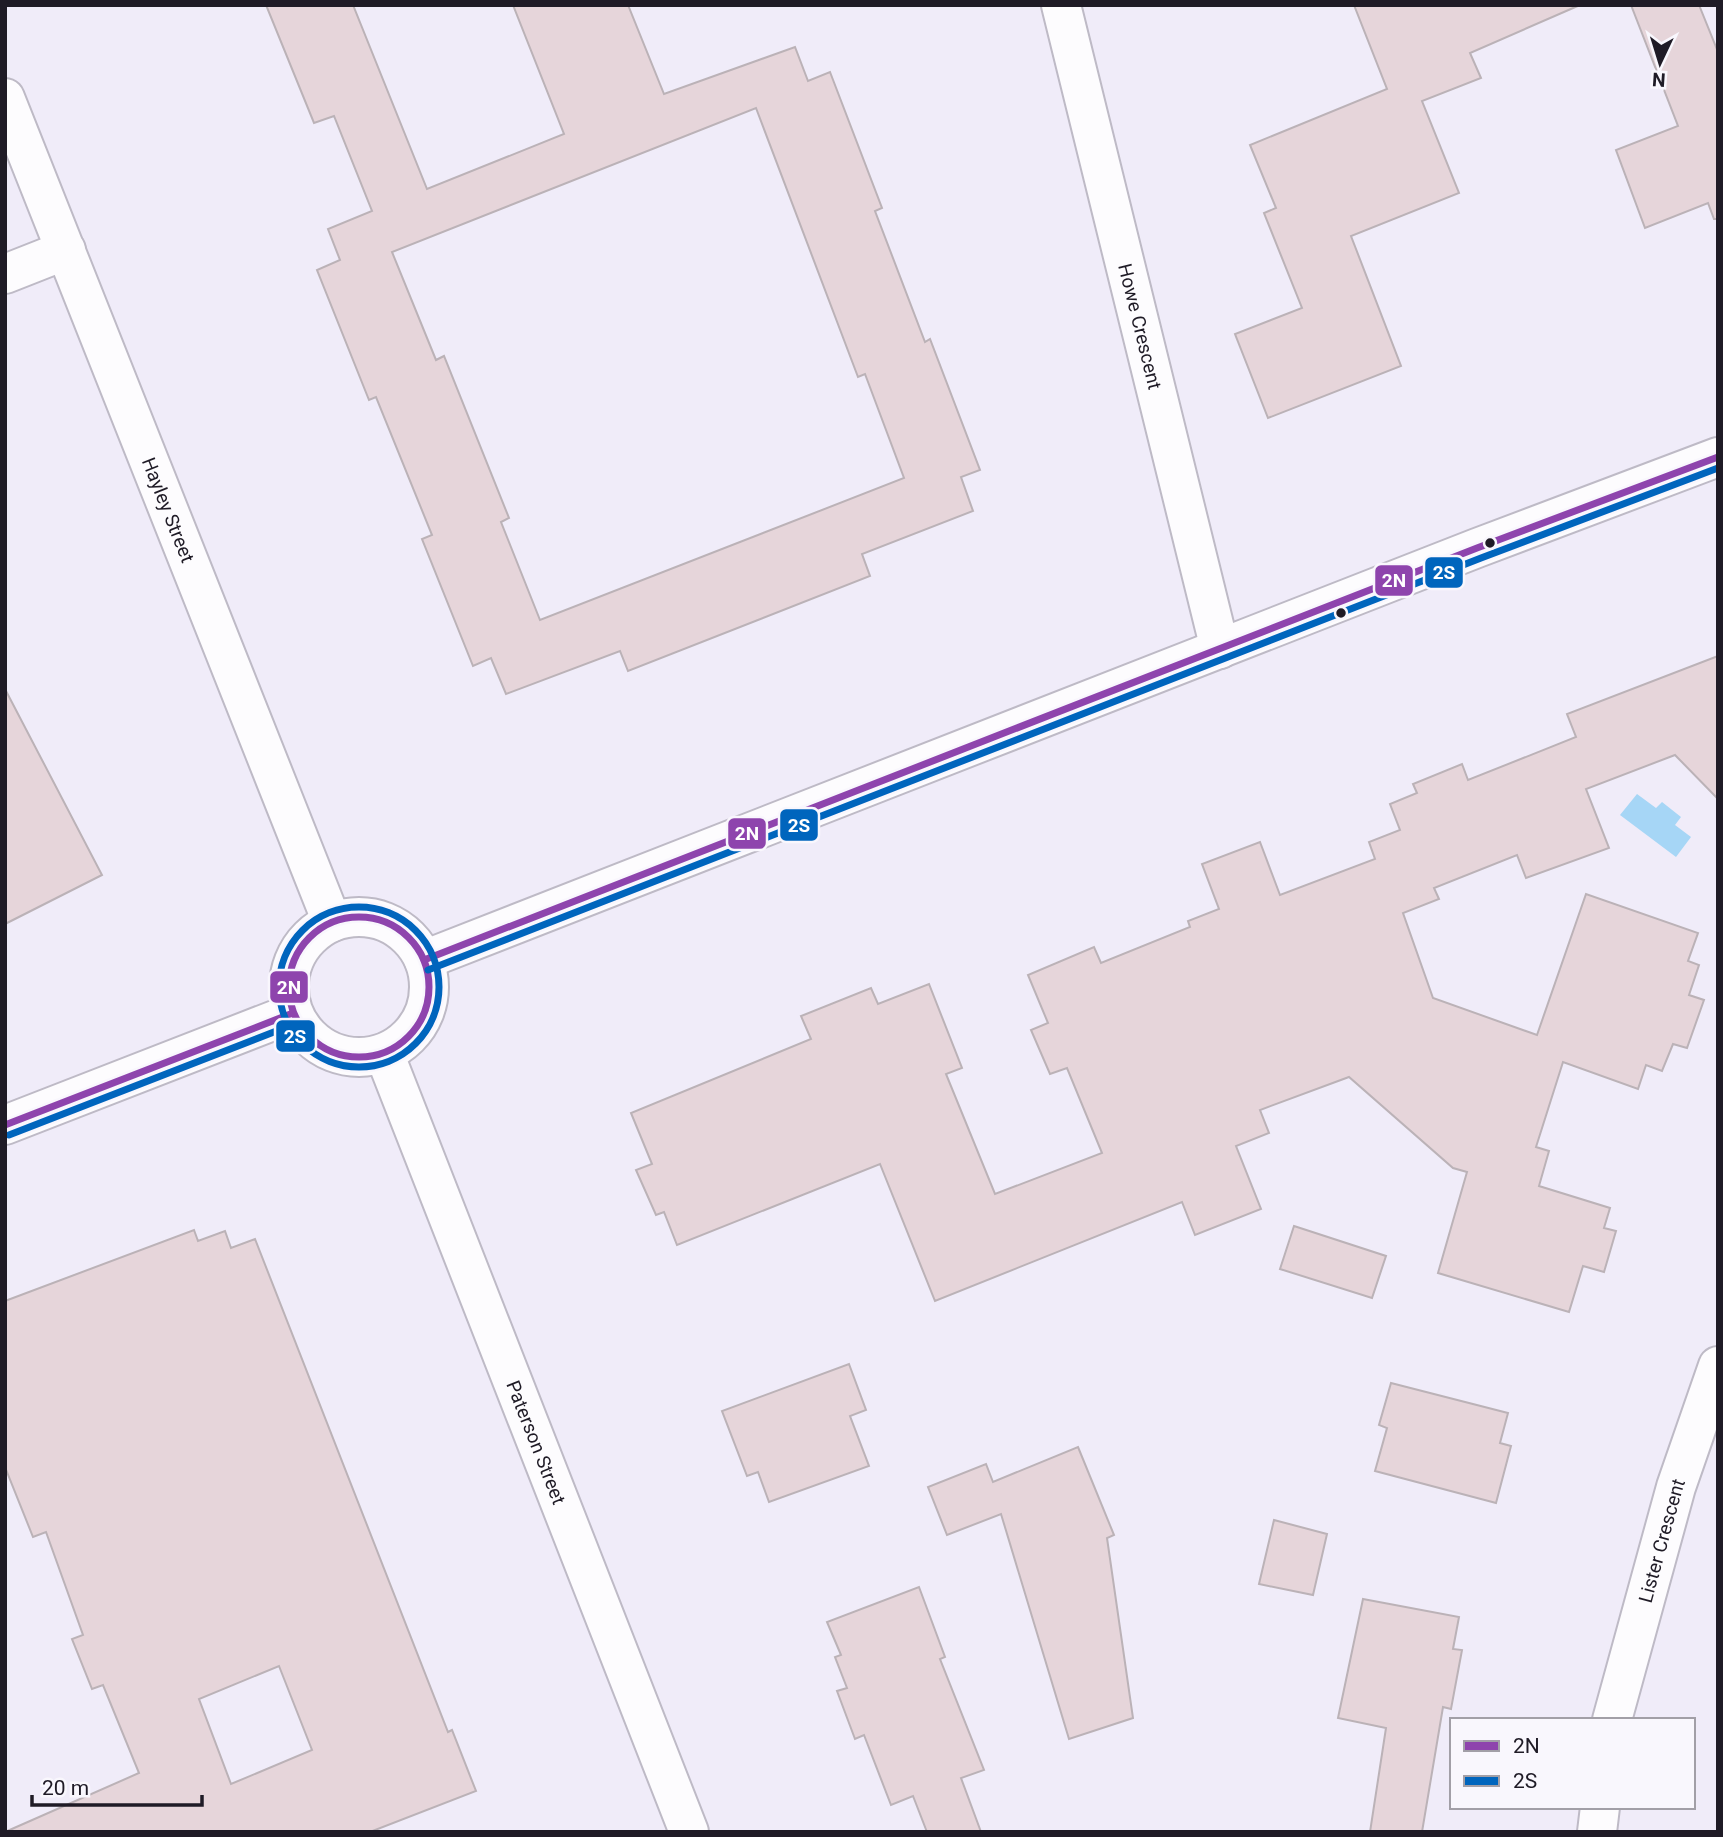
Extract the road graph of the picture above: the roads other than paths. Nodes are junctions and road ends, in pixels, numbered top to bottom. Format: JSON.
{"nodes":[{"id":1,"x":1060,"y":5,"type":"edge"},
{"id":2,"x":5,"y":98,"type":"edge"},
{"id":3,"x":66,"y":250,"type":"junction"},
{"id":4,"x":5,"y":274,"type":"edge"},
{"id":5,"x":1718,"y":457,"type":"edge"},
{"id":6,"x":1220,"y":649,"type":"junction"},
{"id":7,"x":332,"y":922,"type":"junction"},
{"id":8,"x":424,"y":960,"type":"junction"},
{"id":9,"x":293,"y":1013,"type":"junction"},
{"id":10,"x":384,"y":1053,"type":"junction"},
{"id":11,"x":5,"y":1125,"type":"edge"},
{"id":12,"x":1718,"y":1366,"type":"edge"},
{"id":13,"x":1613,"y":1718,"type":"edge"},
{"id":14,"x":1600,"y":1809,"type":"edge"},
{"id":15,"x":689,"y":1832,"type":"edge"},
{"id":16,"x":1597,"y":1832,"type":"edge"}],
"edges":[{"from":1,"to":6,"type":"street","name":"Howe Crescent"},
{"from":2,"to":3,"type":"street","name":"Hayley Street"},
{"from":3,"to":4,"type":"street"},
{"from":3,"to":7,"type":"street","name":"Hayley Street"},
{"from":5,"to":6,"type":"street"},
{"from":6,"to":8,"type":"street"},
{"from":7,"to":8,"type":"street"},
{"from":7,"to":9,"type":"street"},
{"from":8,"to":10,"type":"street"},
{"from":9,"to":10,"type":"street"},
{"from":9,"to":11,"type":"street"},
{"from":10,"to":15,"type":"street","name":"Paterson Street"},
{"from":12,"to":13,"type":"street","name":"Lister Crescent"},
{"from":14,"to":16,"type":"street"}]}
